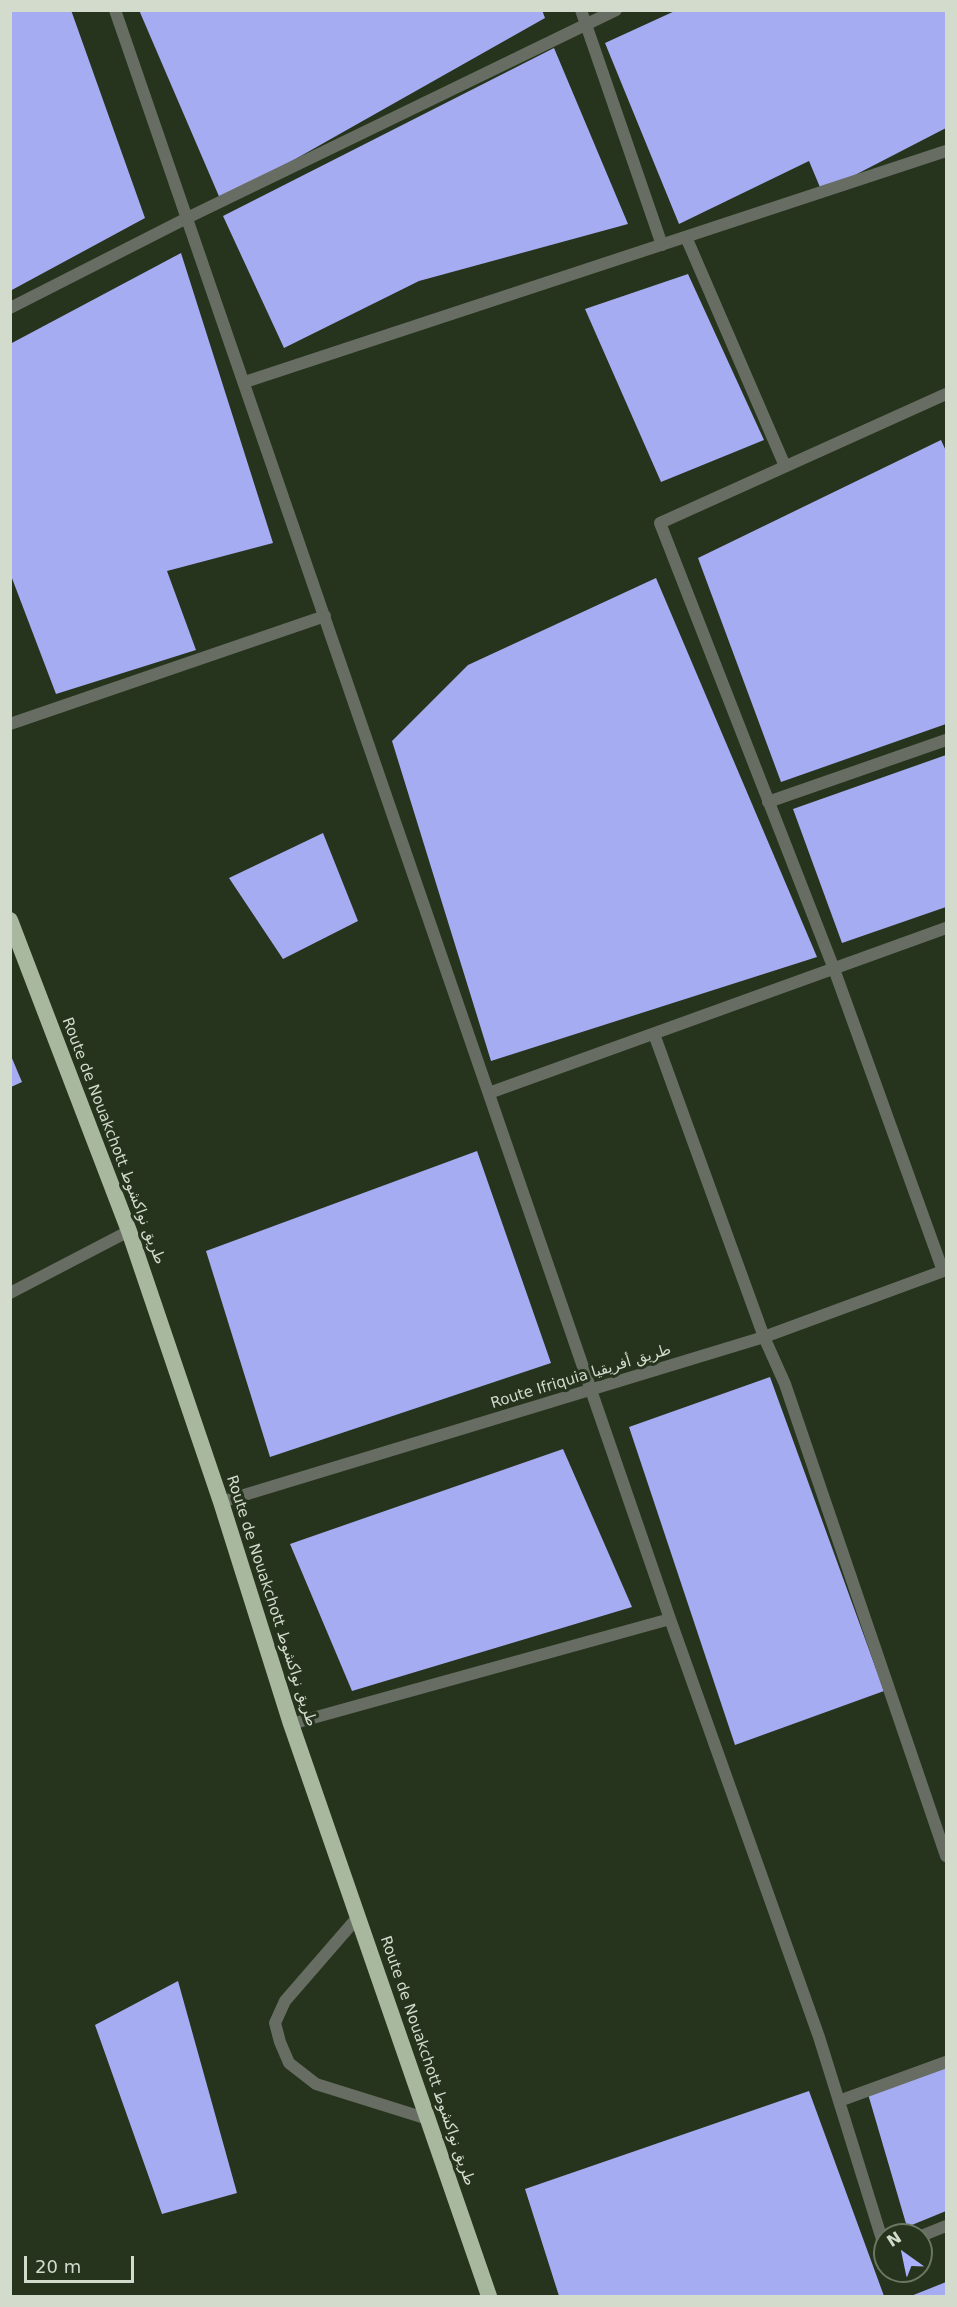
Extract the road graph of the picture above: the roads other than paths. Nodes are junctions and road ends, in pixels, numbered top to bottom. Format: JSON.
{"nodes":[{"id":1,"x":115,"y":10,"type":"edge"},
{"id":2,"x":581,"y":10,"type":"edge"},
{"id":3,"x":616,"y":10,"type":"edge"},
{"id":4,"x":586,"y":25,"type":"junction"},
{"id":5,"x":946,"y":152,"type":"edge"},
{"id":6,"x":187,"y":218,"type":"junction"},
{"id":7,"x":686,"y":237,"type":"junction"},
{"id":8,"x":662,"y":245,"type":"junction"},
{"id":9,"x":10,"y":308,"type":"edge"},
{"id":10,"x":245,"y":382,"type":"junction"},
{"id":11,"x":946,"y":394,"type":"edge"},
{"id":12,"x":785,"y":466,"type":"junction"},
{"id":13,"x":325,"y":616,"type":"junction"},
{"id":14,"x":10,"y":724,"type":"edge"},
{"id":15,"x":946,"y":740,"type":"edge"},
{"id":16,"x":768,"y":802,"type":"junction"},
{"id":17,"x":10,"y":920,"type":"edge"},
{"id":18,"x":946,"y":928,"type":"edge"},
{"id":19,"x":834,"y":969,"type":"junction"},
{"id":20,"x":654,"y":1034,"type":"junction"},
{"id":21,"x":489,"y":1093,"type":"junction"},
{"id":22,"x":129,"y":1232,"type":"junction"},
{"id":23,"x":945,"y":1270,"type":"edge"},
{"id":24,"x":10,"y":1293,"type":"edge"},
{"id":25,"x":764,"y":1337,"type":"junction"},
{"id":26,"x":591,"y":1390,"type":"junction"},
{"id":27,"x":221,"y":1502,"type":"junction"},
{"id":28,"x":670,"y":1619,"type":"junction"},
{"id":29,"x":291,"y":1724,"type":"junction"},
{"id":30,"x":946,"y":1856,"type":"edge"},
{"id":31,"x":357,"y":1918,"type":"junction"},
{"id":32,"x":946,"y":2062,"type":"edge"},
{"id":33,"x":839,"y":2101,"type":"junction"},
{"id":34,"x":428,"y":2119,"type":"junction"},
{"id":35,"x":877,"y":2223,"type":"edge"},
{"id":36,"x":489,"y":2296,"type":"edge"}],
"edges":[{"from":1,"to":6,"type":"street"},
{"from":2,"to":4,"type":"street"},
{"from":3,"to":4,"type":"street"},
{"from":4,"to":6,"type":"street"},
{"from":4,"to":8,"type":"street"},
{"from":5,"to":7,"type":"street"},
{"from":6,"to":9,"type":"street"},
{"from":6,"to":10,"type":"street"},
{"from":7,"to":8,"type":"street"},
{"from":7,"to":12,"type":"street"},
{"from":8,"to":10,"type":"street"},
{"from":10,"to":13,"type":"street"},
{"from":11,"to":12,"type":"street"},
{"from":12,"to":16,"type":"street"},
{"from":13,"to":14,"type":"street"},
{"from":13,"to":21,"type":"street"},
{"from":15,"to":16,"type":"street"},
{"from":16,"to":19,"type":"street"},
{"from":17,"to":22,"type":"highway","name":"Route de Nouakchott طريق نواكشوط"},
{"from":18,"to":19,"type":"street"},
{"from":19,"to":20,"type":"street"},
{"from":19,"to":23,"type":"street"},
{"from":20,"to":21,"type":"street"},
{"from":20,"to":25,"type":"street"},
{"from":21,"to":26,"type":"street"},
{"from":22,"to":24,"type":"street"},
{"from":22,"to":27,"type":"highway","name":"Route de Nouakchott طريق نواكشوط"},
{"from":23,"to":25,"type":"street","name":"Route Ifriquia طريق أفريقيا"},
{"from":25,"to":26,"type":"street","name":"Route Ifriquia طريق أفريقيا"},
{"from":25,"to":30,"type":"street"},
{"from":26,"to":27,"type":"street","name":"Route Ifriquia طريق أفريقيا"},
{"from":26,"to":28,"type":"street"},
{"from":27,"to":29,"type":"highway","name":"Route de Nouakchott طريق نواكشوط"},
{"from":28,"to":29,"type":"street"},
{"from":28,"to":33,"type":"street"},
{"from":29,"to":31,"type":"highway","name":"Route de Nouakchott طريق نواكشوط"},
{"from":31,"to":34,"type":"highway","name":"Route de Nouakchott طريق نواكشوط"},
{"from":31,"to":34,"type":"street"},
{"from":32,"to":33,"type":"street"},
{"from":33,"to":35,"type":"street"},
{"from":34,"to":36,"type":"highway","name":"Route de Nouakchott طريق نواكشوط"}]}
